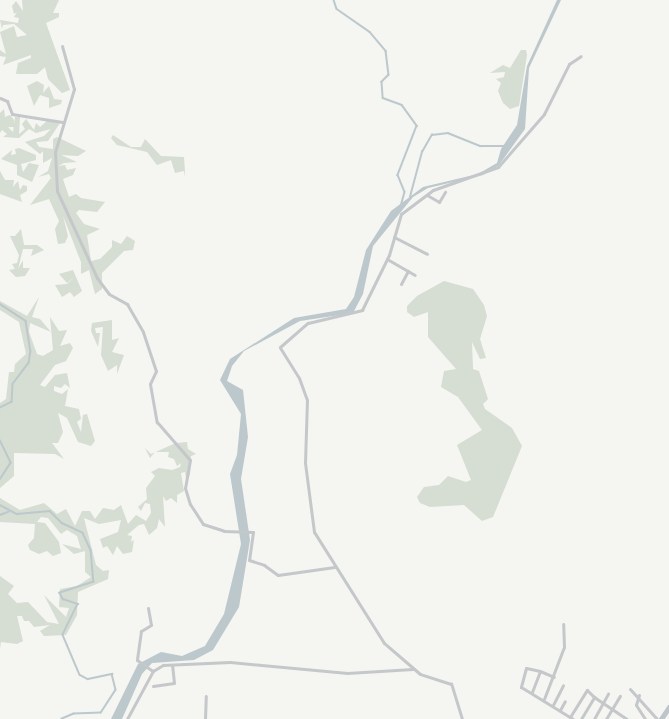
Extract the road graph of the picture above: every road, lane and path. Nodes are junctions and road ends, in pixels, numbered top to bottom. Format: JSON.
{"nodes":[{"id":1,"x":62,"y":46,"type":"dead end"},
{"id":2,"x":581,"y":56,"type":"dead end"},
{"id":3,"x":0,"y":98,"type":"edge"},
{"id":4,"x":62,"y":122,"type":"junction"},
{"id":5,"x":444,"y":192,"type":"dead end"},
{"id":6,"x":427,"y":195,"type":"junction"},
{"id":7,"x":394,"y":237,"type":"junction"},
{"id":8,"x":427,"y":254,"type":"dead end"},
{"id":9,"x":387,"y":259,"type":"junction"},
{"id":10,"x":408,"y":271,"type":"junction"},
{"id":11,"x":415,"y":275,"type":"dead end"},
{"id":12,"x":401,"y":284,"type":"dead end"},
{"id":13,"x":334,"y":567,"type":"junction"},
{"id":14,"x":148,"y":608,"type":"dead end"},
{"id":15,"x":563,"y":624,"type":"dead end"},
{"id":16,"x":172,"y":665,"type":"junction"},
{"id":17,"x":413,"y":669,"type":"junction"},
{"id":18,"x":152,"y":670,"type":"junction"},
{"id":19,"x":540,"y":671,"type":"junction"},
{"id":20,"x":554,"y":677,"type":"junction"},
{"id":21,"x":563,"y":685,"type":"dead end"},
{"id":22,"x":153,"y":686,"type":"dead end"},
{"id":23,"x":630,"y":689,"type":"dead end"},
{"id":24,"x":532,"y":692,"type":"junction"},
{"id":25,"x":608,"y":694,"type":"dead end"},
{"id":26,"x":639,"y":695,"type":"junction"},
{"id":27,"x":206,"y":696,"type":"dead end"},
{"id":28,"x":620,"y":696,"type":"dead end"},
{"id":29,"x":594,"y":698,"type":"junction"},
{"id":30,"x":544,"y":699,"type":"junction"},
{"id":31,"x":565,"y":701,"type":"dead end"},
{"id":32,"x":604,"y":703,"type":"junction"},
{"id":33,"x":553,"y":706,"type":"junction"},
{"id":34,"x":669,"y":707,"type":"edge"},
{"id":35,"x":612,"y":708,"type":"junction"},
{"id":36,"x":560,"y":711,"type":"junction"},
{"id":37,"x":621,"y":717,"type":"edge"},
{"id":38,"x":570,"y":718,"type":"edge"},
{"id":39,"x":127,"y":719,"type":"edge"},
{"id":40,"x":205,"y":719,"type":"edge"},
{"id":41,"x":462,"y":719,"type":"edge"},
{"id":42,"x":581,"y":719,"type":"edge"},
{"id":43,"x":594,"y":719,"type":"edge"},
{"id":44,"x":606,"y":719,"type":"edge"},
{"id":45,"x":627,"y":719,"type":"edge"},
{"id":46,"x":645,"y":719,"type":"edge"},
{"id":47,"x":659,"y":719,"type":"edge"}],
"edges":[{"from":1,"to":4,"type":"street"},
{"from":2,"to":6,"type":"street"},
{"from":3,"to":4,"type":"street"},
{"from":4,"to":13,"type":"street"},
{"from":5,"to":6,"type":"street"},
{"from":6,"to":7,"type":"street"},
{"from":7,"to":8,"type":"street"},
{"from":7,"to":9,"type":"street"},
{"from":9,"to":10,"type":"street"},
{"from":9,"to":13,"type":"street"},
{"from":10,"to":11,"type":"street"},
{"from":10,"to":12,"type":"street"},
{"from":13,"to":17,"type":"street"},
{"from":14,"to":18,"type":"street"},
{"from":15,"to":20,"type":"street"},
{"from":16,"to":17,"type":"street"},
{"from":16,"to":18,"type":"street"},
{"from":16,"to":22,"type":"street"},
{"from":17,"to":41,"type":"street"},
{"from":18,"to":39,"type":"street"},
{"from":19,"to":20,"type":"street"},
{"from":19,"to":24,"type":"street"},
{"from":19,"to":24,"type":"street"},
{"from":20,"to":30,"type":"street"},
{"from":21,"to":33,"type":"street"},
{"from":23,"to":26,"type":"street"},
{"from":24,"to":30,"type":"street"},
{"from":25,"to":32,"type":"street"},
{"from":26,"to":46,"type":"street"},
{"from":26,"to":47,"type":"street"},
{"from":27,"to":40,"type":"street"},
{"from":28,"to":35,"type":"street"},
{"from":29,"to":32,"type":"street"},
{"from":29,"to":38,"type":"street"},
{"from":29,"to":42,"type":"street"},
{"from":30,"to":33,"type":"street"},
{"from":31,"to":36,"type":"street"},
{"from":32,"to":35,"type":"street"},
{"from":32,"to":43,"type":"street"},
{"from":33,"to":36,"type":"street"},
{"from":34,"to":47,"type":"main road"},
{"from":35,"to":37,"type":"street"},
{"from":35,"to":44,"type":"street"},
{"from":36,"to":38,"type":"street"},
{"from":37,"to":45,"type":"street"}]}
